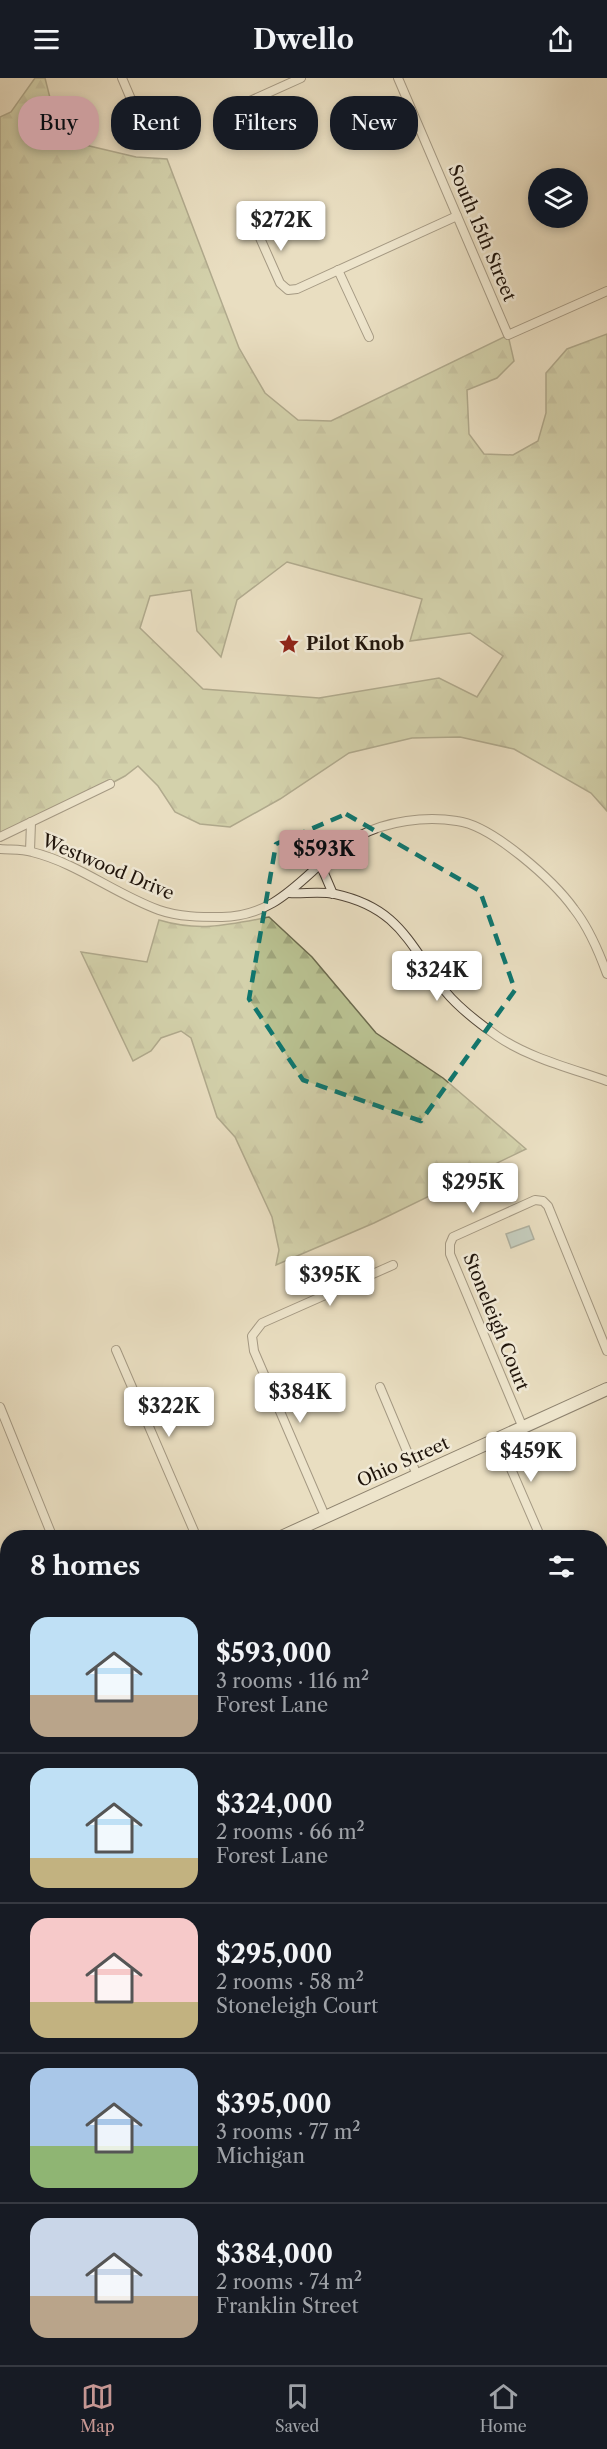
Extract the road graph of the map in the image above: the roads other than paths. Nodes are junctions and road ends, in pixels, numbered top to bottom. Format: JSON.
{"nodes":[{"id":1,"x":122,"y":78,"type":"edge"},
{"id":2,"x":301,"y":78,"type":"edge"},
{"id":3,"x":398,"y":78,"type":"edge"},
{"id":4,"x":130,"y":96,"type":"edge"},
{"id":5,"x":261,"y":96,"type":"edge"},
{"id":6,"x":457,"y":216,"type":"junction"},
{"id":7,"x":256,"y":229,"type":"dead end"},
{"id":8,"x":338,"y":270,"type":"junction"},
{"id":9,"x":607,"y":291,"type":"edge"},
{"id":10,"x":369,"y":337,"type":"dead end"},
{"id":11,"x":110,"y":784,"type":"dead end"},
{"id":12,"x":31,"y":822,"type":"junction"},
{"id":13,"x":0,"y":837,"type":"edge"},
{"id":14,"x":0,"y":849,"type":"edge"},
{"id":15,"x":30,"y":851,"type":"junction"},
{"id":16,"x":321,"y":866,"type":"junction"},
{"id":17,"x":289,"y":893,"type":"junction"},
{"id":18,"x":333,"y":894,"type":"junction"},
{"id":19,"x":607,"y":974,"type":"edge"},
{"id":20,"x":607,"y":1081,"type":"edge"},
{"id":21,"x":393,"y":1264,"type":"dead end"},
{"id":22,"x":116,"y":1350,"type":"dead end"},
{"id":23,"x":607,"y":1351,"type":"edge"},
{"id":24,"x":380,"y":1388,"type":"dead end"},
{"id":25,"x":607,"y":1389,"type":"edge"},
{"id":26,"x":0,"y":1407,"type":"edge"},
{"id":27,"x":523,"y":1428,"type":"junction"},
{"id":28,"x":498,"y":1440,"type":"junction"},
{"id":29,"x":417,"y":1475,"type":"junction"},
{"id":30,"x":325,"y":1516,"type":"junction"},
{"id":31,"x":50,"y":1530,"type":"edge"},
{"id":32,"x":194,"y":1530,"type":"edge"},
{"id":33,"x":296,"y":1530,"type":"edge"},
{"id":34,"x":537,"y":1530,"type":"edge"}],
"edges":[{"from":1,"to":4,"type":"street"},
{"from":2,"to":5,"type":"street"},
{"from":3,"to":6,"type":"street","name":"South 15th Street"},
{"from":6,"to":8,"type":"street"},
{"from":6,"to":9,"type":"street","name":"South 15th Street"},
{"from":7,"to":8,"type":"street"},
{"from":8,"to":10,"type":"street"},
{"from":11,"to":12,"type":"street"},
{"from":12,"to":13,"type":"street"},
{"from":12,"to":15,"type":"street"},
{"from":14,"to":15,"type":"street","name":"Westwood Drive"},
{"from":15,"to":17,"type":"street","name":"Westwood Drive"},
{"from":16,"to":17,"type":"street","name":"Westwood Drive"},
{"from":16,"to":18,"type":"street"},
{"from":16,"to":19,"type":"street","name":"Westwood Drive"},
{"from":17,"to":18,"type":"street"},
{"from":18,"to":20,"type":"street"},
{"from":21,"to":30,"type":"street"},
{"from":22,"to":32,"type":"street"},
{"from":23,"to":27,"type":"street","name":"Stoneleigh Court"},
{"from":24,"to":29,"type":"street"},
{"from":25,"to":27,"type":"street","name":"Ohio Street"},
{"from":26,"to":31,"type":"street"},
{"from":27,"to":28,"type":"street","name":"Ohio Street"},
{"from":28,"to":29,"type":"street","name":"Ohio Street"},
{"from":28,"to":34,"type":"street"},
{"from":29,"to":30,"type":"street","name":"Ohio Street"},
{"from":30,"to":33,"type":"street","name":"Ohio Street"}]}
